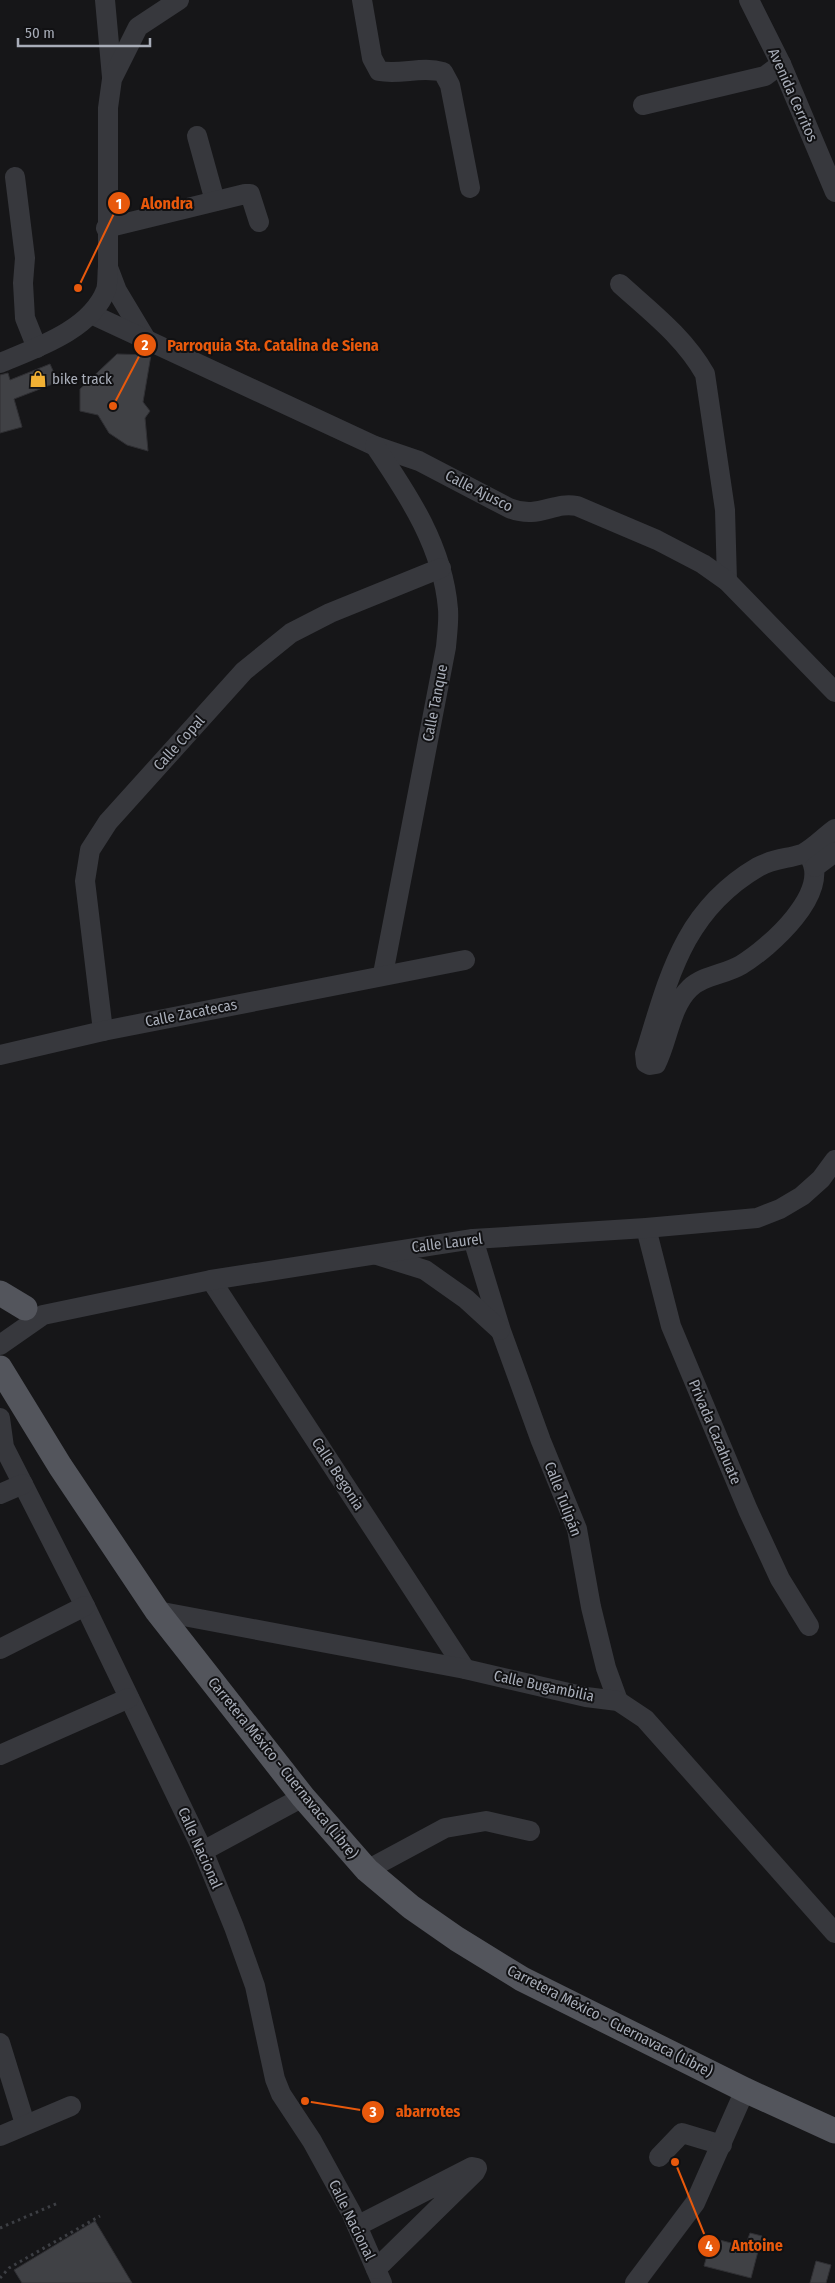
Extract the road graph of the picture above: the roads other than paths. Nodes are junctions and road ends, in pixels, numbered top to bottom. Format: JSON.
{"nodes":[{"id":1,"x":105,"y":0,"type":"edge"},
{"id":2,"x":179,"y":0,"type":"edge"},
{"id":3,"x":362,"y":0,"type":"edge"},
{"id":4,"x":749,"y":0,"type":"edge"},
{"id":5,"x":150,"y":9,"type":"edge"},
{"id":6,"x":781,"y":64,"type":"junction"},
{"id":7,"x":112,"y":79,"type":"junction"},
{"id":8,"x":643,"y":105,"type":"dead end"},
{"id":9,"x":197,"y":136,"type":"dead end"},
{"id":10,"x":15,"y":177,"type":"dead end"},
{"id":11,"x":470,"y":188,"type":"dead end"},
{"id":12,"x":835,"y":192,"type":"edge"},
{"id":13,"x":215,"y":202,"type":"junction"},
{"id":14,"x":259,"y":222,"type":"dead end"},
{"id":15,"x":106,"y":228,"type":"junction"},
{"id":16,"x":108,"y":267,"type":"junction"},
{"id":17,"x":620,"y":284,"type":"dead end"},
{"id":18,"x":91,"y":314,"type":"junction"},
{"id":19,"x":147,"y":341,"type":"junction"},
{"id":20,"x":37,"y":348,"type":"junction"},
{"id":21,"x":0,"y":363,"type":"edge"},
{"id":22,"x":375,"y":446,"type":"junction"},
{"id":23,"x":441,"y":568,"type":"junction"},
{"id":24,"x":727,"y":580,"type":"junction"},
{"id":25,"x":835,"y":692,"type":"edge"},
{"id":26,"x":835,"y":829,"type":"edge"},
{"id":27,"x":835,"y":852,"type":"edge"},
{"id":28,"x":809,"y":860,"type":"junction"},
{"id":29,"x":677,"y":958,"type":"junction"},
{"id":30,"x":465,"y":960,"type":"dead end"},
{"id":31,"x":383,"y":974,"type":"junction"},
{"id":32,"x":701,"y":979,"type":"junction"},
{"id":33,"x":103,"y":1031,"type":"junction"},
{"id":34,"x":0,"y":1055,"type":"edge"},
{"id":35,"x":835,"y":1160,"type":"edge"},
{"id":36,"x":646,"y":1228,"type":"junction"},
{"id":37,"x":472,"y":1239,"type":"junction"},
{"id":38,"x":373,"y":1253,"type":"junction"},
{"id":39,"x":211,"y":1280,"type":"junction"},
{"id":40,"x":0,"y":1293,"type":"edge"},
{"id":41,"x":0,"y":1307,"type":"edge"},
{"id":42,"x":34,"y":1311,"type":"junction"},
{"id":43,"x":501,"y":1331,"type":"junction"},
{"id":44,"x":0,"y":1345,"type":"edge"},
{"id":45,"x":0,"y":1368,"type":"edge"},
{"id":46,"x":0,"y":1418,"type":"edge"},
{"id":47,"x":23,"y":1484,"type":"junction"},
{"id":48,"x":0,"y":1494,"type":"edge"},
{"id":49,"x":85,"y":1606,"type":"junction"},
{"id":50,"x":157,"y":1612,"type":"junction"},
{"id":51,"x":809,"y":1626,"type":"dead end"},
{"id":52,"x":0,"y":1649,"type":"edge"},
{"id":53,"x":465,"y":1668,"type":"junction"},
{"id":54,"x":129,"y":1698,"type":"junction"},
{"id":55,"x":618,"y":1700,"type":"junction"},
{"id":56,"x":0,"y":1755,"type":"edge"},
{"id":57,"x":303,"y":1797,"type":"junction"},
{"id":58,"x":530,"y":1831,"type":"dead end"},
{"id":59,"x":203,"y":1851,"type":"junction"},
{"id":60,"x":367,"y":1870,"type":"junction"},
{"id":61,"x":835,"y":1933,"type":"edge"},
{"id":62,"x":0,"y":2043,"type":"edge"},
{"id":63,"x":746,"y":2090,"type":"junction"},
{"id":64,"x":72,"y":2106,"type":"dead end"},
{"id":65,"x":25,"y":2124,"type":"junction"},
{"id":66,"x":835,"y":2132,"type":"edge"},
{"id":67,"x":0,"y":2136,"type":"edge"},
{"id":68,"x":722,"y":2145,"type":"junction"},
{"id":69,"x":659,"y":2157,"type":"dead end"},
{"id":70,"x":357,"y":2226,"type":"junction"},
{"id":71,"x":379,"y":2276,"type":"edge"},
{"id":72,"x":635,"y":2283,"type":"edge"}],
"edges":[{"from":1,"to":7,"type":"street"},
{"from":2,"to":5,"type":"street"},
{"from":3,"to":11,"type":"street"},
{"from":4,"to":6,"type":"street","name":"Avenida Cerritos"},
{"from":5,"to":7,"type":"street"},
{"from":6,"to":8,"type":"street"},
{"from":6,"to":12,"type":"street","name":"Avenida Cerritos"},
{"from":7,"to":15,"type":"street"},
{"from":9,"to":13,"type":"street"},
{"from":10,"to":20,"type":"street"},
{"from":13,"to":14,"type":"street"},
{"from":13,"to":15,"type":"street"},
{"from":15,"to":16,"type":"street"},
{"from":16,"to":18,"type":"street"},
{"from":16,"to":19,"type":"street"},
{"from":17,"to":24,"type":"street"},
{"from":18,"to":19,"type":"street","name":"Calle Ajusco"},
{"from":18,"to":20,"type":"street"},
{"from":19,"to":22,"type":"street","name":"Calle Ajusco"},
{"from":20,"to":21,"type":"street"},
{"from":22,"to":23,"type":"street","name":"Calle Tanque"},
{"from":22,"to":24,"type":"street","name":"Calle Ajusco"},
{"from":23,"to":31,"type":"street","name":"Calle Tanque"},
{"from":23,"to":33,"type":"street","name":"Calle Copal"},
{"from":24,"to":25,"type":"street","name":"Calle Ajusco"},
{"from":26,"to":28,"type":"street"},
{"from":27,"to":28,"type":"street"},
{"from":28,"to":29,"type":"street"},
{"from":28,"to":32,"type":"street"},
{"from":29,"to":32,"type":"street"},
{"from":29,"to":32,"type":"street"},
{"from":30,"to":31,"type":"street","name":"Calle Zacatecas"},
{"from":31,"to":33,"type":"street","name":"Calle Zacatecas"},
{"from":33,"to":34,"type":"street","name":"Calle Zacatecas"},
{"from":35,"to":36,"type":"street","name":"Calle Laurel"},
{"from":36,"to":37,"type":"street","name":"Calle Laurel"},
{"from":36,"to":51,"type":"street","name":"Privada Cazahuate"},
{"from":37,"to":38,"type":"street","name":"Calle Laurel"},
{"from":37,"to":43,"type":"street","name":"Calle Tulipán"},
{"from":38,"to":39,"type":"street","name":"Calle Laurel"},
{"from":38,"to":43,"type":"street","name":"Calle Tulipán"},
{"from":39,"to":42,"type":"street","name":"Calle Laurel"},
{"from":39,"to":53,"type":"street","name":"Calle Begonia"},
{"from":40,"to":42,"type":"main road"},
{"from":41,"to":42,"type":"street","name":"Calle Laurel"},
{"from":42,"to":44,"type":"street","name":"Calle Laurel"},
{"from":43,"to":55,"type":"street","name":"Calle Tulipán"},
{"from":45,"to":50,"type":"main road","name":"Carretera México - Cuernavaca (Libre)"},
{"from":46,"to":47,"type":"street","name":"Calle Nacional"},
{"from":47,"to":48,"type":"street"},
{"from":47,"to":49,"type":"street","name":"Calle Nacional"},
{"from":49,"to":52,"type":"street"},
{"from":49,"to":54,"type":"street","name":"Calle Nacional"},
{"from":50,"to":53,"type":"street","name":"Calle Bugambilia"},
{"from":50,"to":57,"type":"main road","name":"Carretera México - Cuernavaca (Libre)"},
{"from":53,"to":55,"type":"street","name":"Calle Bugambilia"},
{"from":54,"to":56,"type":"street"},
{"from":54,"to":59,"type":"street","name":"Calle Nacional"},
{"from":55,"to":61,"type":"street","name":"Calle Bugambilia"},
{"from":57,"to":59,"type":"street"},
{"from":57,"to":60,"type":"main road","name":"Carretera México - Cuernavaca (Libre)"},
{"from":58,"to":60,"type":"street"},
{"from":59,"to":70,"type":"street","name":"Calle Nacional"},
{"from":60,"to":63,"type":"main road","name":"Carretera México - Cuernavaca (Libre)"},
{"from":62,"to":65,"type":"street"},
{"from":63,"to":66,"type":"main road","name":"Carretera México - Cuernavaca (Libre)"},
{"from":63,"to":68,"type":"street"},
{"from":64,"to":65,"type":"street"},
{"from":65,"to":67,"type":"street"},
{"from":68,"to":69,"type":"street"},
{"from":68,"to":72,"type":"street"},
{"from":70,"to":71,"type":"street","name":"Calle Nacional"},
{"from":70,"to":71,"type":"street"}]}
